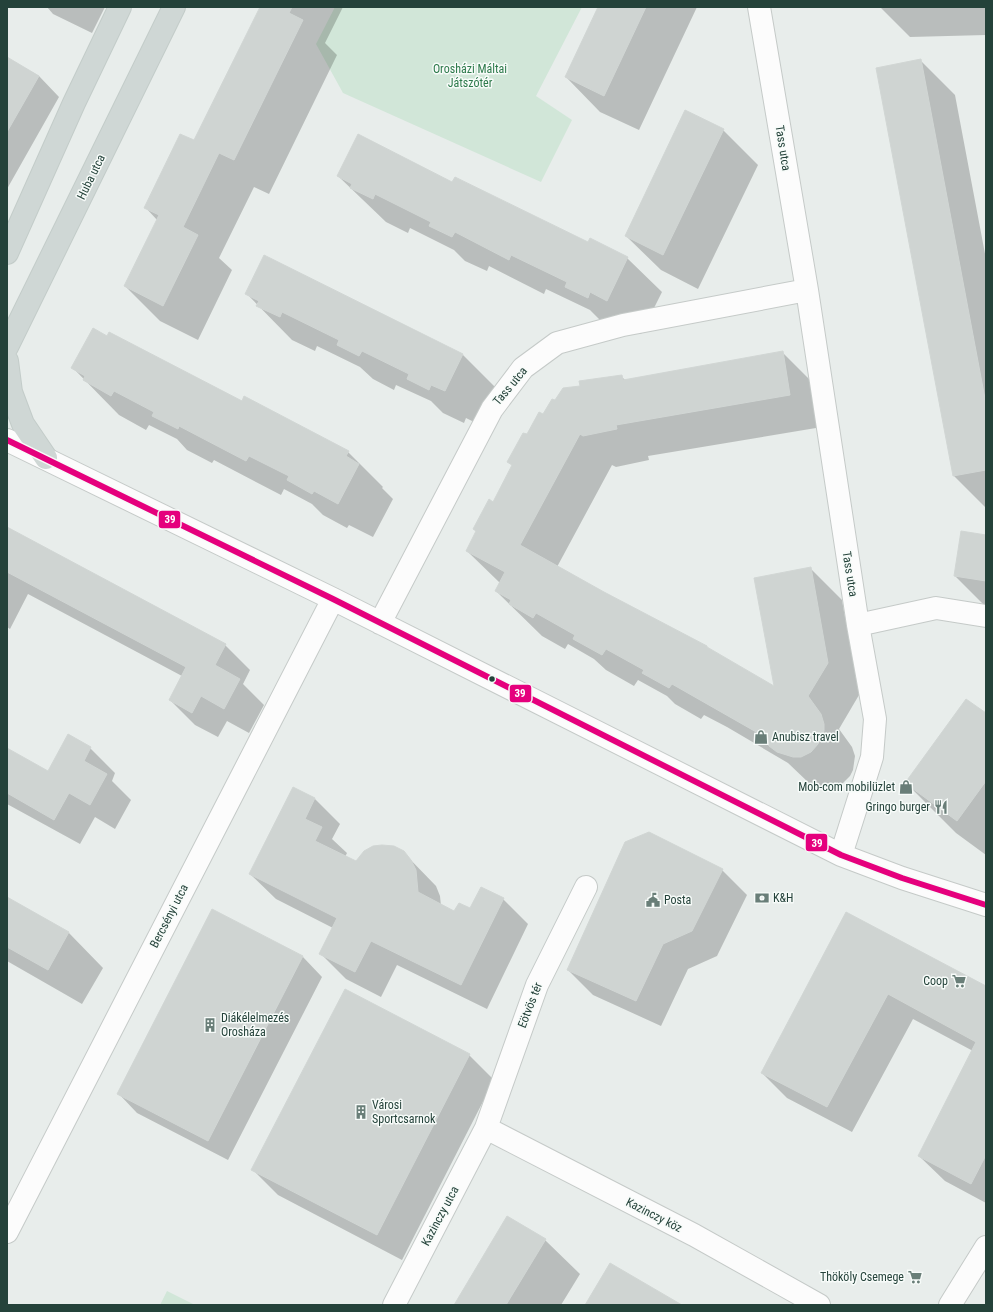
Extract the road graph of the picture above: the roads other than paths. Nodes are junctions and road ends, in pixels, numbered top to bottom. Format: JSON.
{"nodes":[{"id":1,"x":120,"y":7,"type":"edge"},
{"id":2,"x":174,"y":7,"type":"edge"},
{"id":3,"x":759,"y":7,"type":"edge"},
{"id":4,"x":9,"y":245,"type":"edge"},
{"id":5,"x":807,"y":290,"type":"junction"},
{"id":6,"x":7,"y":347,"type":"edge"},
{"id":7,"x":7,"y":360,"type":"edge"},
{"id":8,"x":7,"y":440,"type":"edge"},
{"id":9,"x":46,"y":458,"type":"junction"},
{"id":10,"x":332,"y":599,"type":"junction"},
{"id":11,"x":986,"y":616,"type":"edge"},
{"id":12,"x":380,"y":623,"type":"junction"},
{"id":13,"x":858,"y":625,"type":"junction"},
{"id":14,"x":841,"y":855,"type":"junction"},
{"id":15,"x":586,"y":887,"type":"dead end"},
{"id":16,"x":986,"y":905,"type":"edge"},
{"id":17,"x":486,"y":1128,"type":"junction"},
{"id":18,"x":7,"y":1232,"type":"edge"},
{"id":19,"x":986,"y":1247,"type":"edge"},
{"id":20,"x":394,"y":1305,"type":"edge"},
{"id":21,"x":819,"y":1305,"type":"edge"},
{"id":22,"x":950,"y":1305,"type":"edge"}],
"edges":[{"from":1,"to":4,"type":"main road"},
{"from":2,"to":6,"type":"main road","name":"Huba utca"},
{"from":3,"to":5,"type":"street","name":"Tass utca"},
{"from":5,"to":12,"type":"street","name":"Tass utca"},
{"from":5,"to":13,"type":"street","name":"Tass utca"},
{"from":7,"to":9,"type":"main road"},
{"from":8,"to":9,"type":"street"},
{"from":9,"to":10,"type":"street"},
{"from":10,"to":12,"type":"street"},
{"from":10,"to":18,"type":"street","name":"Bercsényi utca"},
{"from":11,"to":13,"type":"street"},
{"from":12,"to":14,"type":"street"},
{"from":13,"to":14,"type":"street","name":"Tass utca"},
{"from":14,"to":16,"type":"street"},
{"from":15,"to":17,"type":"street","name":"Eötvös tér"},
{"from":17,"to":20,"type":"street","name":"Kazinczy utca"},
{"from":17,"to":21,"type":"street","name":"Kazinczy köz"},
{"from":19,"to":22,"type":"street"}]}
